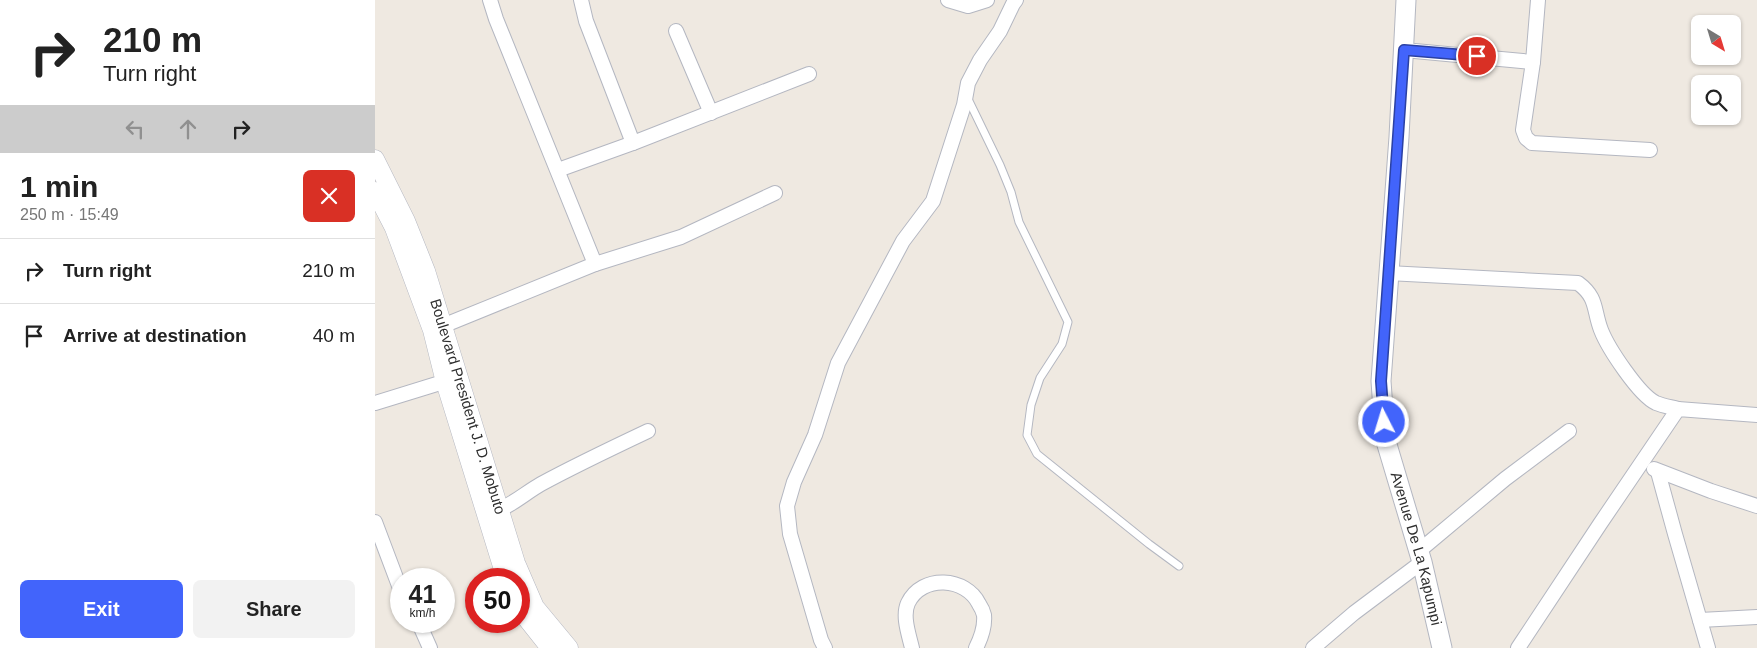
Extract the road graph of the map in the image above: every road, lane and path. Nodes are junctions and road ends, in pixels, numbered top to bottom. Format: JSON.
{"nodes":[{"id":1,"x":490,"y":0,"type":"edge"},
{"id":2,"x":581,"y":0,"type":"edge"},
{"id":3,"x":948,"y":0,"type":"edge"},
{"id":4,"x":987,"y":0,"type":"edge"},
{"id":5,"x":1016,"y":0,"type":"edge"},
{"id":6,"x":1406,"y":0,"type":"edge"},
{"id":7,"x":1538,"y":0,"type":"edge"},
{"id":8,"x":676,"y":31,"type":"dead end"},
{"id":9,"x":1404,"y":50,"type":"junction"},
{"id":10,"x":1533,"y":62,"type":"junction"},
{"id":11,"x":809,"y":74,"type":"dead end"},
{"id":12,"x":965,"y":94,"type":"junction"},
{"id":13,"x":711,"y":113,"type":"junction"},
{"id":14,"x":633,"y":143,"type":"junction"},
{"id":15,"x":1650,"y":150,"type":"dead end"},
{"id":16,"x":375,"y":159,"type":"edge"},
{"id":17,"x":557,"y":170,"type":"junction"},
{"id":18,"x":375,"y":191,"type":"edge"},
{"id":19,"x":775,"y":193,"type":"dead end"},
{"id":20,"x":595,"y":264,"type":"junction"},
{"id":21,"x":1388,"y":274,"type":"junction"},
{"id":22,"x":438,"y":328,"type":"junction"},
{"id":23,"x":451,"y":379,"type":"junction"},
{"id":24,"x":375,"y":402,"type":"edge"},
{"id":25,"x":1678,"y":409,"type":"junction"},
{"id":26,"x":1757,"y":415,"type":"edge"},
{"id":27,"x":648,"y":431,"type":"dead end"},
{"id":28,"x":1569,"y":431,"type":"dead end"},
{"id":29,"x":1642,"y":463,"type":"junction"},
{"id":30,"x":1658,"y":472,"type":"junction"},
{"id":31,"x":1757,"y":506,"type":"edge"},
{"id":32,"x":493,"y":512,"type":"junction"},
{"id":33,"x":375,"y":522,"type":"edge"},
{"id":34,"x":1420,"y":556,"type":"junction"},
{"id":35,"x":1179,"y":566,"type":"dead end"},
{"id":36,"x":392,"y":568,"type":"edge"},
{"id":37,"x":505,"y":568,"type":"edge"},
{"id":38,"x":1757,"y":617,"type":"edge"},
{"id":39,"x":1700,"y":620,"type":"junction"},
{"id":40,"x":530,"y":623,"type":"edge"},
{"id":41,"x":423,"y":633,"type":"edge"},
{"id":42,"x":430,"y":648,"type":"edge"},
{"id":43,"x":550,"y":648,"type":"edge"},
{"id":44,"x":569,"y":648,"type":"edge"},
{"id":45,"x":825,"y":648,"type":"edge"},
{"id":46,"x":912,"y":648,"type":"edge"},
{"id":47,"x":976,"y":648,"type":"edge"},
{"id":48,"x":1313,"y":648,"type":"edge"},
{"id":49,"x":1442,"y":648,"type":"edge"},
{"id":50,"x":1518,"y":648,"type":"edge"},
{"id":51,"x":1708,"y":648,"type":"edge"}],
"edges":[{"from":1,"to":17,"type":"street"},
{"from":2,"to":14,"type":"street"},
{"from":3,"to":4,"type":"street"},
{"from":5,"to":12,"type":"street"},
{"from":6,"to":9,"type":"main road","name":"Avenue De La Kapumpi"},
{"from":7,"to":10,"type":"street"},
{"from":8,"to":13,"type":"street"},
{"from":9,"to":10,"type":"street"},
{"from":9,"to":21,"type":"main road","name":"Avenue De La Kapumpi"},
{"from":10,"to":15,"type":"street"},
{"from":11,"to":13,"type":"street"},
{"from":12,"to":35,"type":"lane"},
{"from":12,"to":45,"type":"street"},
{"from":13,"to":14,"type":"street"},
{"from":14,"to":17,"type":"street"},
{"from":16,"to":22,"type":"street","name":"Boulevard President J. D. Mobuto"},
{"from":17,"to":20,"type":"street"},
{"from":18,"to":22,"type":"street","name":"Boulevard President J. D. Mobuto"},
{"from":19,"to":20,"type":"street"},
{"from":20,"to":22,"type":"street"},
{"from":21,"to":25,"type":"street"},
{"from":21,"to":34,"type":"main road","name":"Avenue De La Kapumpi"},
{"from":22,"to":23,"type":"street","name":"Boulevard President J. D. Mobuto"},
{"from":23,"to":24,"type":"street"},
{"from":23,"to":32,"type":"street","name":"Boulevard President J. D. Mobuto"},
{"from":25,"to":26,"type":"street"},
{"from":25,"to":29,"type":"street"},
{"from":27,"to":32,"type":"street"},
{"from":28,"to":34,"type":"street"},
{"from":29,"to":30,"type":"street"},
{"from":29,"to":50,"type":"street"},
{"from":30,"to":31,"type":"street"},
{"from":30,"to":39,"type":"street"},
{"from":32,"to":37,"type":"street","name":"Boulevard President J. D. Mobuto"},
{"from":32,"to":44,"type":"street","name":"Boulevard President J. D. Mobuto"},
{"from":33,"to":36,"type":"street"},
{"from":34,"to":48,"type":"street"},
{"from":34,"to":49,"type":"main road","name":"Avenue De La Kapumpi"},
{"from":38,"to":39,"type":"street"},
{"from":39,"to":51,"type":"street"},
{"from":40,"to":43,"type":"street"},
{"from":41,"to":42,"type":"street"},
{"from":46,"to":47,"type":"street"}]}
